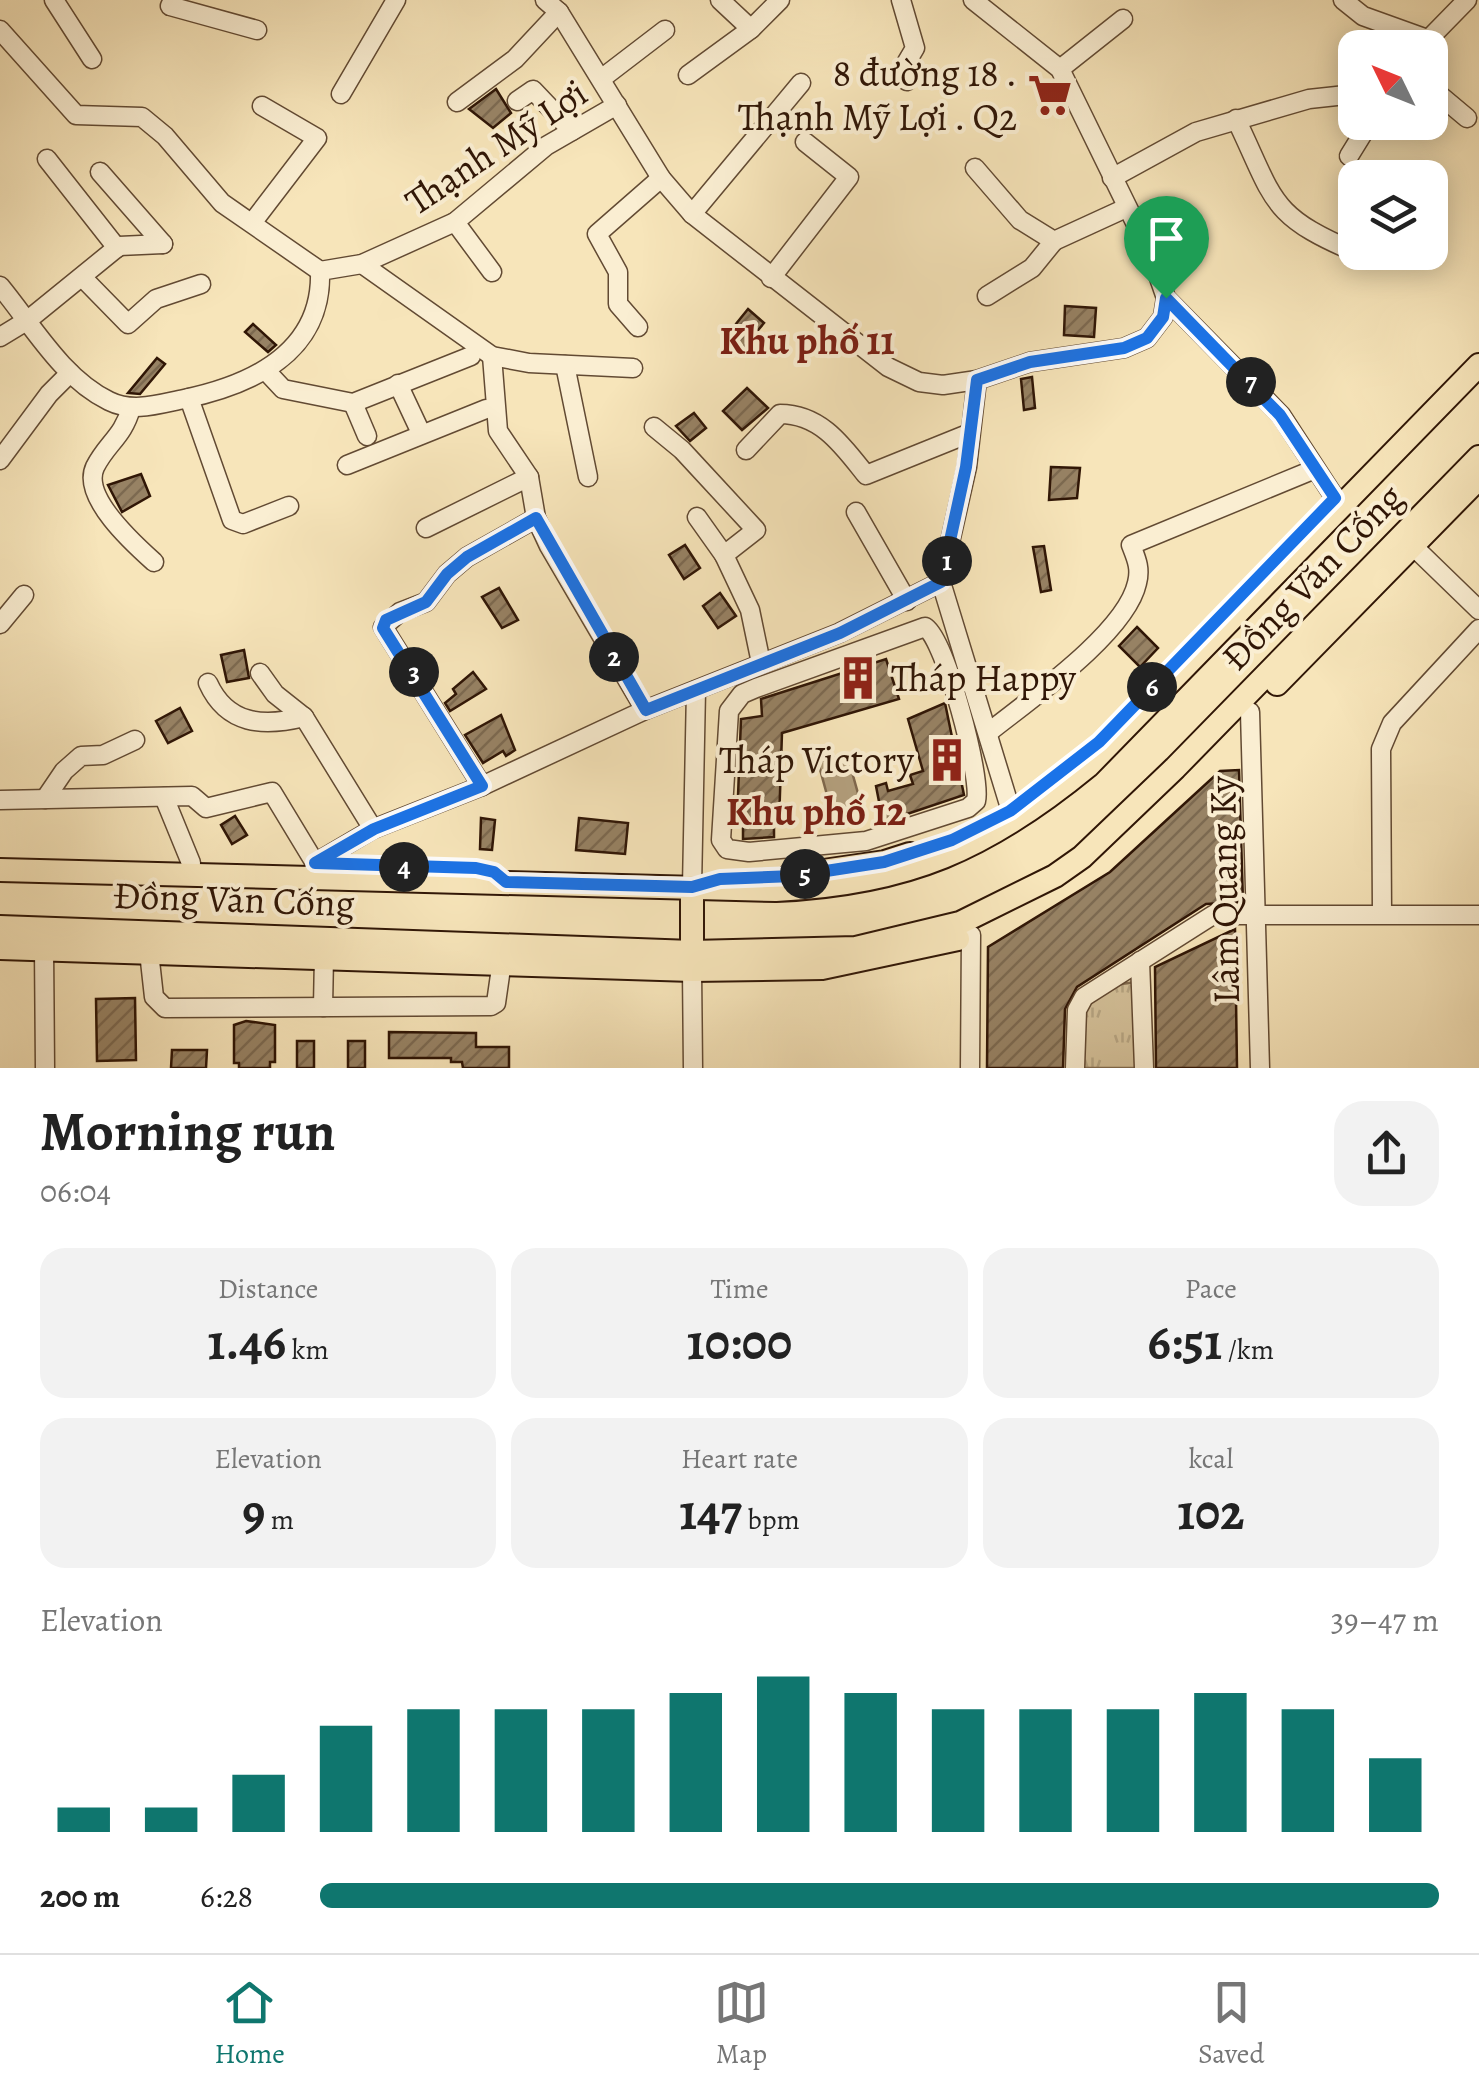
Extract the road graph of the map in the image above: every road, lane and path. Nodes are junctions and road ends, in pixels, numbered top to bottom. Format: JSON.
{"nodes":[{"id":1,"x":54,"y":0,"type":"edge"},
{"id":2,"x":172,"y":0,"type":"edge"},
{"id":3,"x":396,"y":0,"type":"edge"},
{"id":4,"x":720,"y":0,"type":"edge"},
{"id":5,"x":780,"y":0,"type":"edge"},
{"id":6,"x":902,"y":0,"type":"edge"},
{"id":7,"x":972,"y":0,"type":"edge"},
{"id":8,"x":1342,"y":0,"type":"edge"},
{"id":9,"x":1467,"y":0,"type":"edge"},
{"id":10,"x":552,"y":6,"type":"edge"},
{"id":11,"x":1123,"y":19,"type":"dead end"},
{"id":12,"x":751,"y":29,"type":"junction"},
{"id":13,"x":0,"y":30,"type":"edge"},
{"id":14,"x":257,"y":30,"type":"dead end"},
{"id":15,"x":665,"y":30,"type":"dead end"},
{"id":16,"x":1395,"y":30,"type":"edge"},
{"id":17,"x":1437,"y":30,"type":"edge"},
{"id":18,"x":92,"y":58,"type":"dead end"},
{"id":19,"x":1060,"y":69,"type":"junction"},
{"id":20,"x":688,"y":75,"type":"dead end"},
{"id":21,"x":601,"y":79,"type":"junction"},
{"id":22,"x":907,"y":81,"type":"dead end"},
{"id":23,"x":801,"y":82,"type":"dead end"},
{"id":24,"x":340,"y":94,"type":"dead end"},
{"id":25,"x":1338,"y":96,"type":"edge"},
{"id":26,"x":517,"y":101,"type":"dead end"},
{"id":27,"x":458,"y":102,"type":"dead end"},
{"id":28,"x":1448,"y":102,"type":"edge"},
{"id":29,"x":617,"y":105,"type":"junction"},
{"id":30,"x":262,"y":106,"type":"dead end"},
{"id":31,"x":1467,"y":118,"type":"dead end"},
{"id":32,"x":1236,"y":120,"type":"junction"},
{"id":33,"x":572,"y":131,"type":"junction"},
{"id":34,"x":1359,"y":140,"type":"edge"},
{"id":35,"x":806,"y":142,"type":"dead end"},
{"id":36,"x":1349,"y":156,"type":"dead end"},
{"id":37,"x":47,"y":159,"type":"dead end"},
{"id":38,"x":975,"y":168,"type":"dead end"},
{"id":39,"x":100,"y":172,"type":"dead end"},
{"id":40,"x":661,"y":178,"type":"junction"},
{"id":41,"x":1112,"y":178,"type":"junction"},
{"id":42,"x":1126,"y":208,"type":"junction"},
{"id":43,"x":692,"y":214,"type":"junction"},
{"id":44,"x":455,"y":222,"type":"junction"},
{"id":45,"x":252,"y":223,"type":"junction"},
{"id":46,"x":1054,"y":242,"type":"junction"},
{"id":47,"x":1338,"y":243,"type":"edge"},
{"id":48,"x":116,"y":248,"type":"junction"},
{"id":49,"x":362,"y":264,"type":"junction"},
{"id":50,"x":320,"y":271,"type":"junction"},
{"id":51,"x":492,"y":272,"type":"dead end"},
{"id":52,"x":82,"y":277,"type":"junction"},
{"id":53,"x":770,"y":278,"type":"junction"},
{"id":54,"x":201,"y":284,"type":"dead end"},
{"id":55,"x":0,"y":286,"type":"edge"},
{"id":56,"x":987,"y":296,"type":"dead end"},
{"id":57,"x":1166,"y":298,"type":"junction"},
{"id":58,"x":28,"y":320,"type":"junction"},
{"id":59,"x":638,"y":327,"type":"dead end"},
{"id":60,"x":0,"y":336,"type":"edge"},
{"id":61,"x":1479,"y":352,"type":"edge"},
{"id":62,"x":471,"y":356,"type":"dead end"},
{"id":63,"x":492,"y":356,"type":"junction"},
{"id":64,"x":564,"y":365,"type":"junction"},
{"id":65,"x":1479,"y":365,"type":"edge"},
{"id":66,"x":632,"y":368,"type":"dead end"},
{"id":67,"x":268,"y":372,"type":"junction"},
{"id":68,"x":70,"y":373,"type":"junction"},
{"id":69,"x":977,"y":380,"type":"junction"},
{"id":70,"x":398,"y":384,"type":"junction"},
{"id":71,"x":190,"y":398,"type":"junction"},
{"id":72,"x":354,"y":403,"type":"junction"},
{"id":73,"x":131,"y":408,"type":"junction"},
{"id":74,"x":486,"y":409,"type":"dead end"},
{"id":75,"x":654,"y":428,"type":"dead end"},
{"id":76,"x":421,"y":433,"type":"junction"},
{"id":77,"x":970,"y":433,"type":"junction"},
{"id":78,"x":367,"y":436,"type":"dead end"},
{"id":79,"x":746,"y":450,"type":"dead end"},
{"id":80,"x":1479,"y":457,"type":"edge"},
{"id":81,"x":0,"y":460,"type":"edge"},
{"id":82,"x":347,"y":465,"type":"dead end"},
{"id":83,"x":1315,"y":469,"type":"junction"},
{"id":84,"x":588,"y":476,"type":"dead end"},
{"id":85,"x":529,"y":477,"type":"junction"},
{"id":86,"x":1479,"y":478,"type":"edge"},
{"id":87,"x":1335,"y":498,"type":"junction"},
{"id":88,"x":289,"y":506,"type":"dead end"},
{"id":89,"x":856,"y":512,"type":"dead end"},
{"id":90,"x":697,"y":517,"type":"dead end"},
{"id":91,"x":536,"y":518,"type":"junction"},
{"id":92,"x":426,"y":528,"type":"dead end"},
{"id":93,"x":1415,"y":548,"type":"junction"},
{"id":94,"x":724,"y":555,"type":"junction"},
{"id":95,"x":154,"y":562,"type":"dead end"},
{"id":96,"x":941,"y":582,"type":"junction"},
{"id":97,"x":24,"y":594,"type":"dead end"},
{"id":98,"x":907,"y":601,"type":"junction"},
{"id":99,"x":1479,"y":610,"type":"edge"},
{"id":100,"x":0,"y":624,"type":"edge"},
{"id":101,"x":1479,"y":629,"type":"edge"},
{"id":102,"x":966,"y":656,"type":"junction"},
{"id":103,"x":945,"y":662,"type":"junction"},
{"id":104,"x":761,"y":663,"type":"junction"},
{"id":105,"x":260,"y":673,"type":"dead end"},
{"id":106,"x":208,"y":683,"type":"dead end"},
{"id":107,"x":696,"y":690,"type":"junction"},
{"id":108,"x":1246,"y":705,"type":"junction"},
{"id":109,"x":646,"y":710,"type":"junction"},
{"id":110,"x":304,"y":717,"type":"junction"},
{"id":111,"x":698,"y":722,"type":"junction"},
{"id":112,"x":727,"y":722,"type":"junction"},
{"id":113,"x":989,"y":732,"type":"junction"},
{"id":114,"x":136,"y":740,"type":"dead end"},
{"id":115,"x":999,"y":772,"type":"junction"},
{"id":116,"x":976,"y":778,"type":"junction"},
{"id":117,"x":482,"y":786,"type":"junction"},
{"id":118,"x":164,"y":796,"type":"junction"},
{"id":119,"x":45,"y":799,"type":"junction"},
{"id":120,"x":0,"y":800,"type":"edge"},
{"id":121,"x":693,"y":810,"type":"junction"},
{"id":122,"x":722,"y":810,"type":"junction"},
{"id":123,"x":1010,"y":811,"type":"junction"},
{"id":124,"x":374,"y":829,"type":"junction"},
{"id":125,"x":0,"y":857,"type":"edge"},
{"id":126,"x":191,"y":864,"type":"junction"},
{"id":127,"x":0,"y":870,"type":"edge"},
{"id":128,"x":314,"y":871,"type":"junction"},
{"id":129,"x":692,"y":887,"type":"junction"},
{"id":130,"x":1254,"y":912,"type":"junction"},
{"id":131,"x":1382,"y":912,"type":"junction"},
{"id":132,"x":1479,"y":915,"type":"edge"},
{"id":133,"x":0,"y":927,"type":"edge"},
{"id":134,"x":971,"y":935,"type":"junction"},
{"id":135,"x":149,"y":941,"type":"junction"},
{"id":136,"x":324,"y":946,"type":"junction"},
{"id":137,"x":0,"y":948,"type":"edge"},
{"id":138,"x":44,"y":949,"type":"junction"},
{"id":139,"x":502,"y":953,"type":"junction"},
{"id":140,"x":692,"y":961,"type":"junction"},
{"id":141,"x":1140,"y":961,"type":"junction"},
{"id":142,"x":323,"y":1007,"type":"junction"},
{"id":143,"x":44,"y":1068,"type":"edge"},
{"id":144,"x":693,"y":1068,"type":"edge"},
{"id":145,"x":970,"y":1068,"type":"edge"},
{"id":146,"x":1075,"y":1068,"type":"edge"},
{"id":147,"x":1144,"y":1068,"type":"edge"},
{"id":148,"x":1260,"y":1068,"type":"edge"}],
"edges":[{"from":1,"to":18,"type":"street"},
{"from":2,"to":14,"type":"street"},
{"from":3,"to":24,"type":"street"},
{"from":4,"to":12,"type":"street"},
{"from":5,"to":12,"type":"street"},
{"from":6,"to":22,"type":"street"},
{"from":7,"to":19,"type":"street"},
{"from":8,"to":16,"type":"street"},
{"from":9,"to":17,"type":"street"},
{"from":10,"to":21,"type":"street"},
{"from":10,"to":27,"type":"street"},
{"from":11,"to":19,"type":"street"},
{"from":12,"to":20,"type":"street"},
{"from":13,"to":45,"type":"street"},
{"from":15,"to":21,"type":"street"},
{"from":19,"to":41,"type":"street"},
{"from":21,"to":29,"type":"street"},
{"from":23,"to":43,"type":"street"},
{"from":25,"to":32,"type":"street"},
{"from":26,"to":33,"type":"street"},
{"from":28,"to":31,"type":"street"},
{"from":29,"to":33,"type":"street","name":"Thạnh Mỹ Lợi"},
{"from":29,"to":40,"type":"street"},
{"from":30,"to":45,"type":"street"},
{"from":32,"to":41,"type":"street"},
{"from":32,"to":47,"type":"street"},
{"from":33,"to":44,"type":"street","name":"Thạnh Mỹ Lợi"},
{"from":34,"to":36,"type":"street"},
{"from":35,"to":53,"type":"street"},
{"from":37,"to":48,"type":"street"},
{"from":38,"to":46,"type":"street"},
{"from":39,"to":48,"type":"street"},
{"from":40,"to":43,"type":"street"},
{"from":40,"to":59,"type":"street"},
{"from":41,"to":42,"type":"street"},
{"from":42,"to":46,"type":"street"},
{"from":42,"to":57,"type":"street"},
{"from":43,"to":53,"type":"street"},
{"from":44,"to":49,"type":"street","name":"Thạnh Mỹ Lợi"},
{"from":44,"to":51,"type":"street"},
{"from":45,"to":50,"type":"street"},
{"from":46,"to":56,"type":"street"},
{"from":48,"to":52,"type":"street"},
{"from":49,"to":50,"type":"street","name":"Thạnh Mỹ Lợi"},
{"from":49,"to":63,"type":"street"},
{"from":50,"to":67,"type":"street"},
{"from":52,"to":54,"type":"street"},
{"from":52,"to":58,"type":"street"},
{"from":53,"to":69,"type":"street"},
{"from":55,"to":58,"type":"street"},
{"from":57,"to":69,"type":"street"},
{"from":57,"to":83,"type":"street"},
{"from":58,"to":60,"type":"street"},
{"from":58,"to":68,"type":"street"},
{"from":61,"to":87,"type":"main road","name":"Đồng Văn Cống"},
{"from":62,"to":70,"type":"street"},
{"from":63,"to":64,"type":"street"},
{"from":63,"to":85,"type":"street"},
{"from":64,"to":66,"type":"street"},
{"from":64,"to":84,"type":"street"},
{"from":65,"to":129,"type":"main road","name":"Đồng Văn Cống"},
{"from":67,"to":71,"type":"street"},
{"from":67,"to":72,"type":"street"},
{"from":68,"to":73,"type":"street"},
{"from":68,"to":81,"type":"street"},
{"from":69,"to":77,"type":"street"},
{"from":70,"to":72,"type":"street"},
{"from":70,"to":76,"type":"street"},
{"from":71,"to":73,"type":"street"},
{"from":71,"to":88,"type":"street"},
{"from":72,"to":78,"type":"street"},
{"from":73,"to":95,"type":"street"},
{"from":74,"to":76,"type":"street"},
{"from":75,"to":94,"type":"street"},
{"from":76,"to":82,"type":"street"},
{"from":77,"to":79,"type":"street"},
{"from":77,"to":96,"type":"street"},
{"from":80,"to":108,"type":"main road","name":"Đồng Văn Cống"},
{"from":83,"to":87,"type":"street"},
{"from":83,"to":113,"type":"street"},
{"from":85,"to":91,"type":"street"},
{"from":85,"to":92,"type":"street"},
{"from":86,"to":93,"type":"main road","name":"Đồng Văn Cống"},
{"from":87,"to":123,"type":"main road","name":"Đồng Văn Cống"},
{"from":89,"to":98,"type":"street"},
{"from":90,"to":94,"type":"street"},
{"from":91,"to":109,"type":"street"},
{"from":91,"to":117,"type":"street"},
{"from":93,"to":99,"type":"street"},
{"from":93,"to":108,"type":"main road","name":"Đồng Văn Cống"},
{"from":94,"to":104,"type":"street"},
{"from":96,"to":98,"type":"street"},
{"from":96,"to":102,"type":"street"},
{"from":97,"to":100,"type":"street"},
{"from":98,"to":104,"type":"street"},
{"from":101,"to":131,"type":"street"},
{"from":102,"to":103,"type":"street"},
{"from":102,"to":113,"type":"street"},
{"from":103,"to":112,"type":"street"},
{"from":103,"to":116,"type":"street"},
{"from":104,"to":107,"type":"street"},
{"from":105,"to":110,"type":"street"},
{"from":106,"to":110,"type":"street"},
{"from":107,"to":109,"type":"street"},
{"from":107,"to":111,"type":"street"},
{"from":108,"to":130,"type":"street","name":"Lâm Quang Ky"},
{"from":108,"to":134,"type":"main road","name":"Đồng Văn Cống"},
{"from":108,"to":140,"type":"main road","name":"Đồng Văn Cống"},
{"from":109,"to":117,"type":"street"},
{"from":110,"to":124,"type":"street"},
{"from":111,"to":112,"type":"street"},
{"from":111,"to":121,"type":"street"},
{"from":112,"to":122,"type":"street"},
{"from":113,"to":115,"type":"street"},
{"from":114,"to":119,"type":"street"},
{"from":115,"to":116,"type":"street"},
{"from":115,"to":123,"type":"street"},
{"from":116,"to":122,"type":"street"},
{"from":117,"to":124,"type":"street"},
{"from":118,"to":119,"type":"street"},
{"from":118,"to":126,"type":"street"},
{"from":118,"to":128,"type":"street"},
{"from":119,"to":120,"type":"street"},
{"from":121,"to":122,"type":"street"},
{"from":121,"to":129,"type":"street"},
{"from":123,"to":129,"type":"main road","name":"Đồng Văn Cống"},
{"from":124,"to":128,"type":"street"},
{"from":125,"to":126,"type":"main road","name":"Đồng Văn Cống"},
{"from":126,"to":128,"type":"main road","name":"Đồng Văn Cống"},
{"from":127,"to":128,"type":"main road","name":"Đồng Văn Cống"},
{"from":128,"to":129,"type":"main road","name":"Đồng Văn Cống"},
{"from":129,"to":140,"type":"main road"},
{"from":130,"to":131,"type":"street"},
{"from":130,"to":141,"type":"street"},
{"from":130,"to":148,"type":"street","name":"Lâm Quang Ky"},
{"from":131,"to":132,"type":"street"},
{"from":133,"to":135,"type":"main road","name":"Đồng Văn Cống"},
{"from":134,"to":140,"type":"main road","name":"Đồng Văn Cống"},
{"from":134,"to":145,"type":"street"},
{"from":135,"to":136,"type":"main road","name":"Đồng Văn Cống"},
{"from":135,"to":138,"type":"main road","name":"Đồng Văn Cống"},
{"from":135,"to":142,"type":"street"},
{"from":136,"to":139,"type":"main road","name":"Đồng Văn Cống"},
{"from":136,"to":142,"type":"street"},
{"from":137,"to":138,"type":"main road","name":"Đồng Văn Cống"},
{"from":138,"to":143,"type":"street"},
{"from":139,"to":140,"type":"main road","name":"Đồng Văn Cống"},
{"from":139,"to":142,"type":"street"},
{"from":140,"to":144,"type":"street"},
{"from":141,"to":146,"type":"street"},
{"from":141,"to":147,"type":"street"}]}
